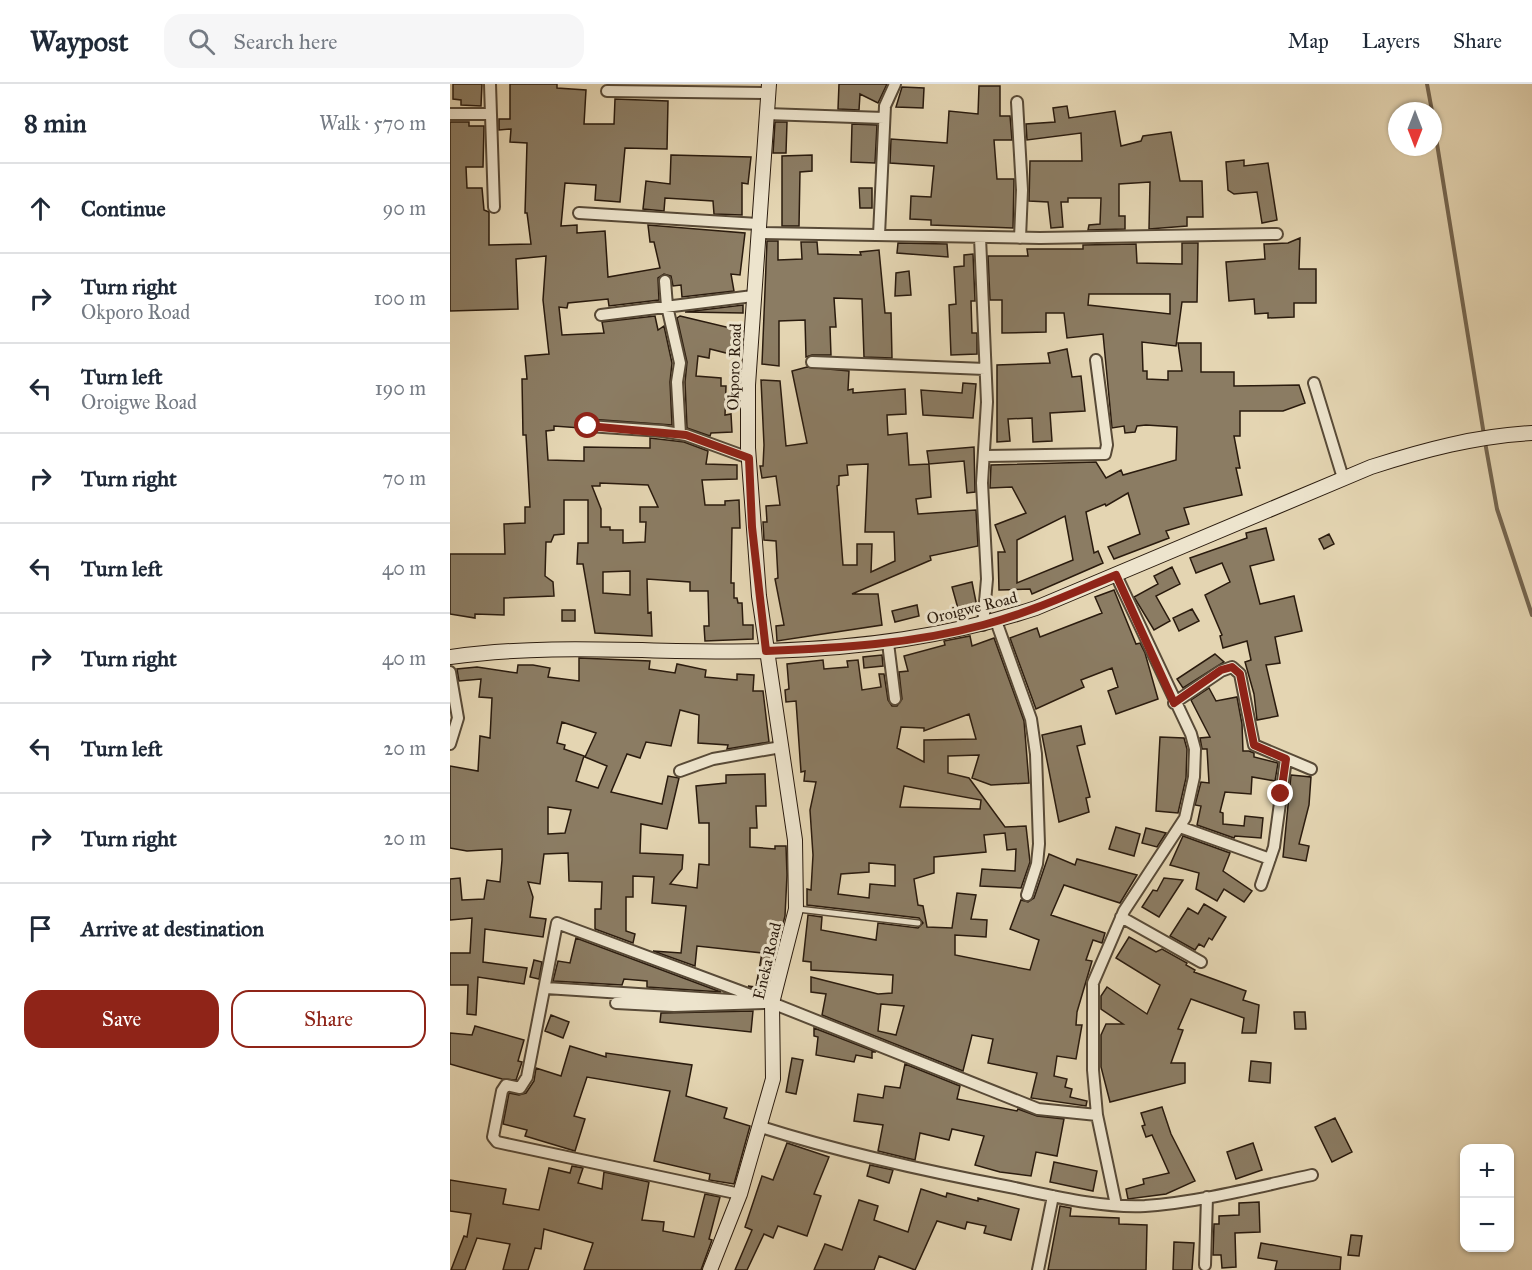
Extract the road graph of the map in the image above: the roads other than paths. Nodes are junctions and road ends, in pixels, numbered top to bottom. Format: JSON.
{"nodes":[{"id":1,"x":490,"y":84,"type":"edge"},
{"id":2,"x":895,"y":84,"type":"edge"},
{"id":3,"x":768,"y":89,"type":"edge"},
{"id":4,"x":608,"y":91,"type":"dead end"},
{"id":5,"x":1017,"y":102,"type":"dead end"},
{"id":6,"x":450,"y":114,"type":"edge"},
{"id":7,"x":491,"y":114,"type":"junction"},
{"id":8,"x":766,"y":114,"type":"junction"},
{"id":9,"x":884,"y":118,"type":"junction"},
{"id":10,"x":494,"y":207,"type":"dead end"},
{"id":11,"x":579,"y":213,"type":"dead end"},
{"id":12,"x":758,"y":228,"type":"junction"},
{"id":13,"x":1277,"y":234,"type":"dead end"},
{"id":14,"x":879,"y":235,"type":"junction"},
{"id":15,"x":980,"y":237,"type":"junction"},
{"id":16,"x":1020,"y":238,"type":"junction"},
{"id":17,"x":665,"y":281,"type":"dead end"},
{"id":18,"x":753,"y":296,"type":"junction"},
{"id":19,"x":667,"y":306,"type":"junction"},
{"id":20,"x":601,"y":315,"type":"dead end"},
{"id":21,"x":1096,"y":360,"type":"dead end"},
{"id":22,"x":812,"y":363,"type":"dead end"},
{"id":23,"x":985,"y":369,"type":"junction"},
{"id":24,"x":1314,"y":383,"type":"dead end"},
{"id":25,"x":588,"y":426,"type":"dead end"},
{"id":26,"x":1532,"y":433,"type":"edge"},
{"id":27,"x":680,"y":434,"type":"junction"},
{"id":28,"x":985,"y":456,"type":"junction"},
{"id":29,"x":749,"y":458,"type":"junction"},
{"id":30,"x":1342,"y":478,"type":"junction"},
{"id":31,"x":1116,"y":575,"type":"junction"},
{"id":32,"x":990,"y":623,"type":"junction"},
{"id":33,"x":888,"y":643,"type":"junction"},
{"id":34,"x":766,"y":651,"type":"junction"},
{"id":35,"x":450,"y":657,"type":"edge"},
{"id":36,"x":450,"y":672,"type":"edge"},
{"id":37,"x":895,"y":699,"type":"dead end"},
{"id":38,"x":1174,"y":703,"type":"junction"},
{"id":39,"x":450,"y":744,"type":"edge"},
{"id":40,"x":781,"y":747,"type":"junction"},
{"id":41,"x":1286,"y":759,"type":"junction"},
{"id":42,"x":1311,"y":769,"type":"dead end"},
{"id":43,"x":680,"y":771,"type":"dead end"},
{"id":44,"x":1180,"y":827,"type":"junction"},
{"id":45,"x":1270,"y":860,"type":"junction"},
{"id":46,"x":1261,"y":885,"type":"dead end"},
{"id":47,"x":1027,"y":895,"type":"dead end"},
{"id":48,"x":796,"y":909,"type":"junction"},
{"id":49,"x":1121,"y":917,"type":"junction"},
{"id":50,"x":918,"y":923,"type":"dead end"},
{"id":51,"x":1201,"y":962,"type":"dead end"},
{"id":52,"x":546,"y":988,"type":"junction"},
{"id":53,"x":772,"y":1003,"type":"junction"},
{"id":54,"x":1097,"y":1114,"type":"junction"},
{"id":55,"x":761,"y":1127,"type":"junction"},
{"id":56,"x":1312,"y":1175,"type":"dead end"},
{"id":57,"x":740,"y":1194,"type":"junction"},
{"id":58,"x":1053,"y":1196,"type":"junction"},
{"id":59,"x":1207,"y":1197,"type":"junction"},
{"id":60,"x":1116,"y":1204,"type":"junction"},
{"id":61,"x":1205,"y":1264,"type":"dead end"},
{"id":62,"x":710,"y":1270,"type":"edge"},
{"id":63,"x":1038,"y":1270,"type":"edge"}],
"edges":[{"from":1,"to":7,"type":"street"},
{"from":2,"to":9,"type":"street"},
{"from":3,"to":4,"type":"street"},
{"from":3,"to":8,"type":"main road","name":"Okporo Road"},
{"from":5,"to":16,"type":"street"},
{"from":6,"to":7,"type":"street"},
{"from":7,"to":10,"type":"street"},
{"from":8,"to":9,"type":"street"},
{"from":8,"to":12,"type":"main road","name":"Okporo Road"},
{"from":9,"to":14,"type":"street"},
{"from":11,"to":12,"type":"street"},
{"from":12,"to":14,"type":"street"},
{"from":12,"to":18,"type":"main road","name":"Okporo Road"},
{"from":13,"to":16,"type":"street"},
{"from":14,"to":15,"type":"street"},
{"from":15,"to":16,"type":"street"},
{"from":15,"to":23,"type":"street"},
{"from":17,"to":19,"type":"street"},
{"from":18,"to":19,"type":"street"},
{"from":18,"to":29,"type":"main road","name":"Okporo Road"},
{"from":19,"to":20,"type":"street"},
{"from":19,"to":27,"type":"street"},
{"from":21,"to":28,"type":"street"},
{"from":22,"to":23,"type":"street"},
{"from":23,"to":28,"type":"street"},
{"from":24,"to":30,"type":"street"},
{"from":25,"to":27,"type":"street"},
{"from":26,"to":30,"type":"main road","name":"Oroigwe Road"},
{"from":27,"to":29,"type":"street"},
{"from":28,"to":32,"type":"street"},
{"from":29,"to":34,"type":"main road","name":"Okporo Road"},
{"from":30,"to":31,"type":"main road","name":"Oroigwe Road"},
{"from":31,"to":32,"type":"main road","name":"Oroigwe Road"},
{"from":31,"to":38,"type":"street"},
{"from":32,"to":33,"type":"main road","name":"Oroigwe Road"},
{"from":32,"to":47,"type":"street"},
{"from":33,"to":34,"type":"main road","name":"Oroigwe Road"},
{"from":33,"to":37,"type":"street"},
{"from":34,"to":35,"type":"main road","name":"Oroigwe Road"},
{"from":34,"to":40,"type":"main road","name":"Eneka Road"},
{"from":36,"to":39,"type":"street"},
{"from":38,"to":41,"type":"street"},
{"from":38,"to":44,"type":"street"},
{"from":40,"to":43,"type":"street"},
{"from":40,"to":48,"type":"main road","name":"Eneka Road"},
{"from":41,"to":42,"type":"street"},
{"from":41,"to":45,"type":"street"},
{"from":44,"to":45,"type":"street"},
{"from":44,"to":49,"type":"street"},
{"from":45,"to":46,"type":"street"},
{"from":48,"to":50,"type":"lane"},
{"from":48,"to":53,"type":"main road","name":"Eneka Road"},
{"from":49,"to":51,"type":"street"},
{"from":49,"to":54,"type":"street"},
{"from":52,"to":53,"type":"street"},
{"from":52,"to":53,"type":"street"},
{"from":52,"to":57,"type":"street"},
{"from":53,"to":53,"type":"street"},
{"from":53,"to":54,"type":"street"},
{"from":53,"to":55,"type":"main road","name":"Eneka Road"},
{"from":54,"to":60,"type":"street"},
{"from":55,"to":57,"type":"main road","name":"Eneka Road"},
{"from":55,"to":58,"type":"street"},
{"from":56,"to":59,"type":"street"},
{"from":57,"to":62,"type":"main road","name":"Eneka Road"},
{"from":58,"to":60,"type":"street"},
{"from":58,"to":63,"type":"street"},
{"from":59,"to":60,"type":"street"},
{"from":59,"to":61,"type":"street"}]}
